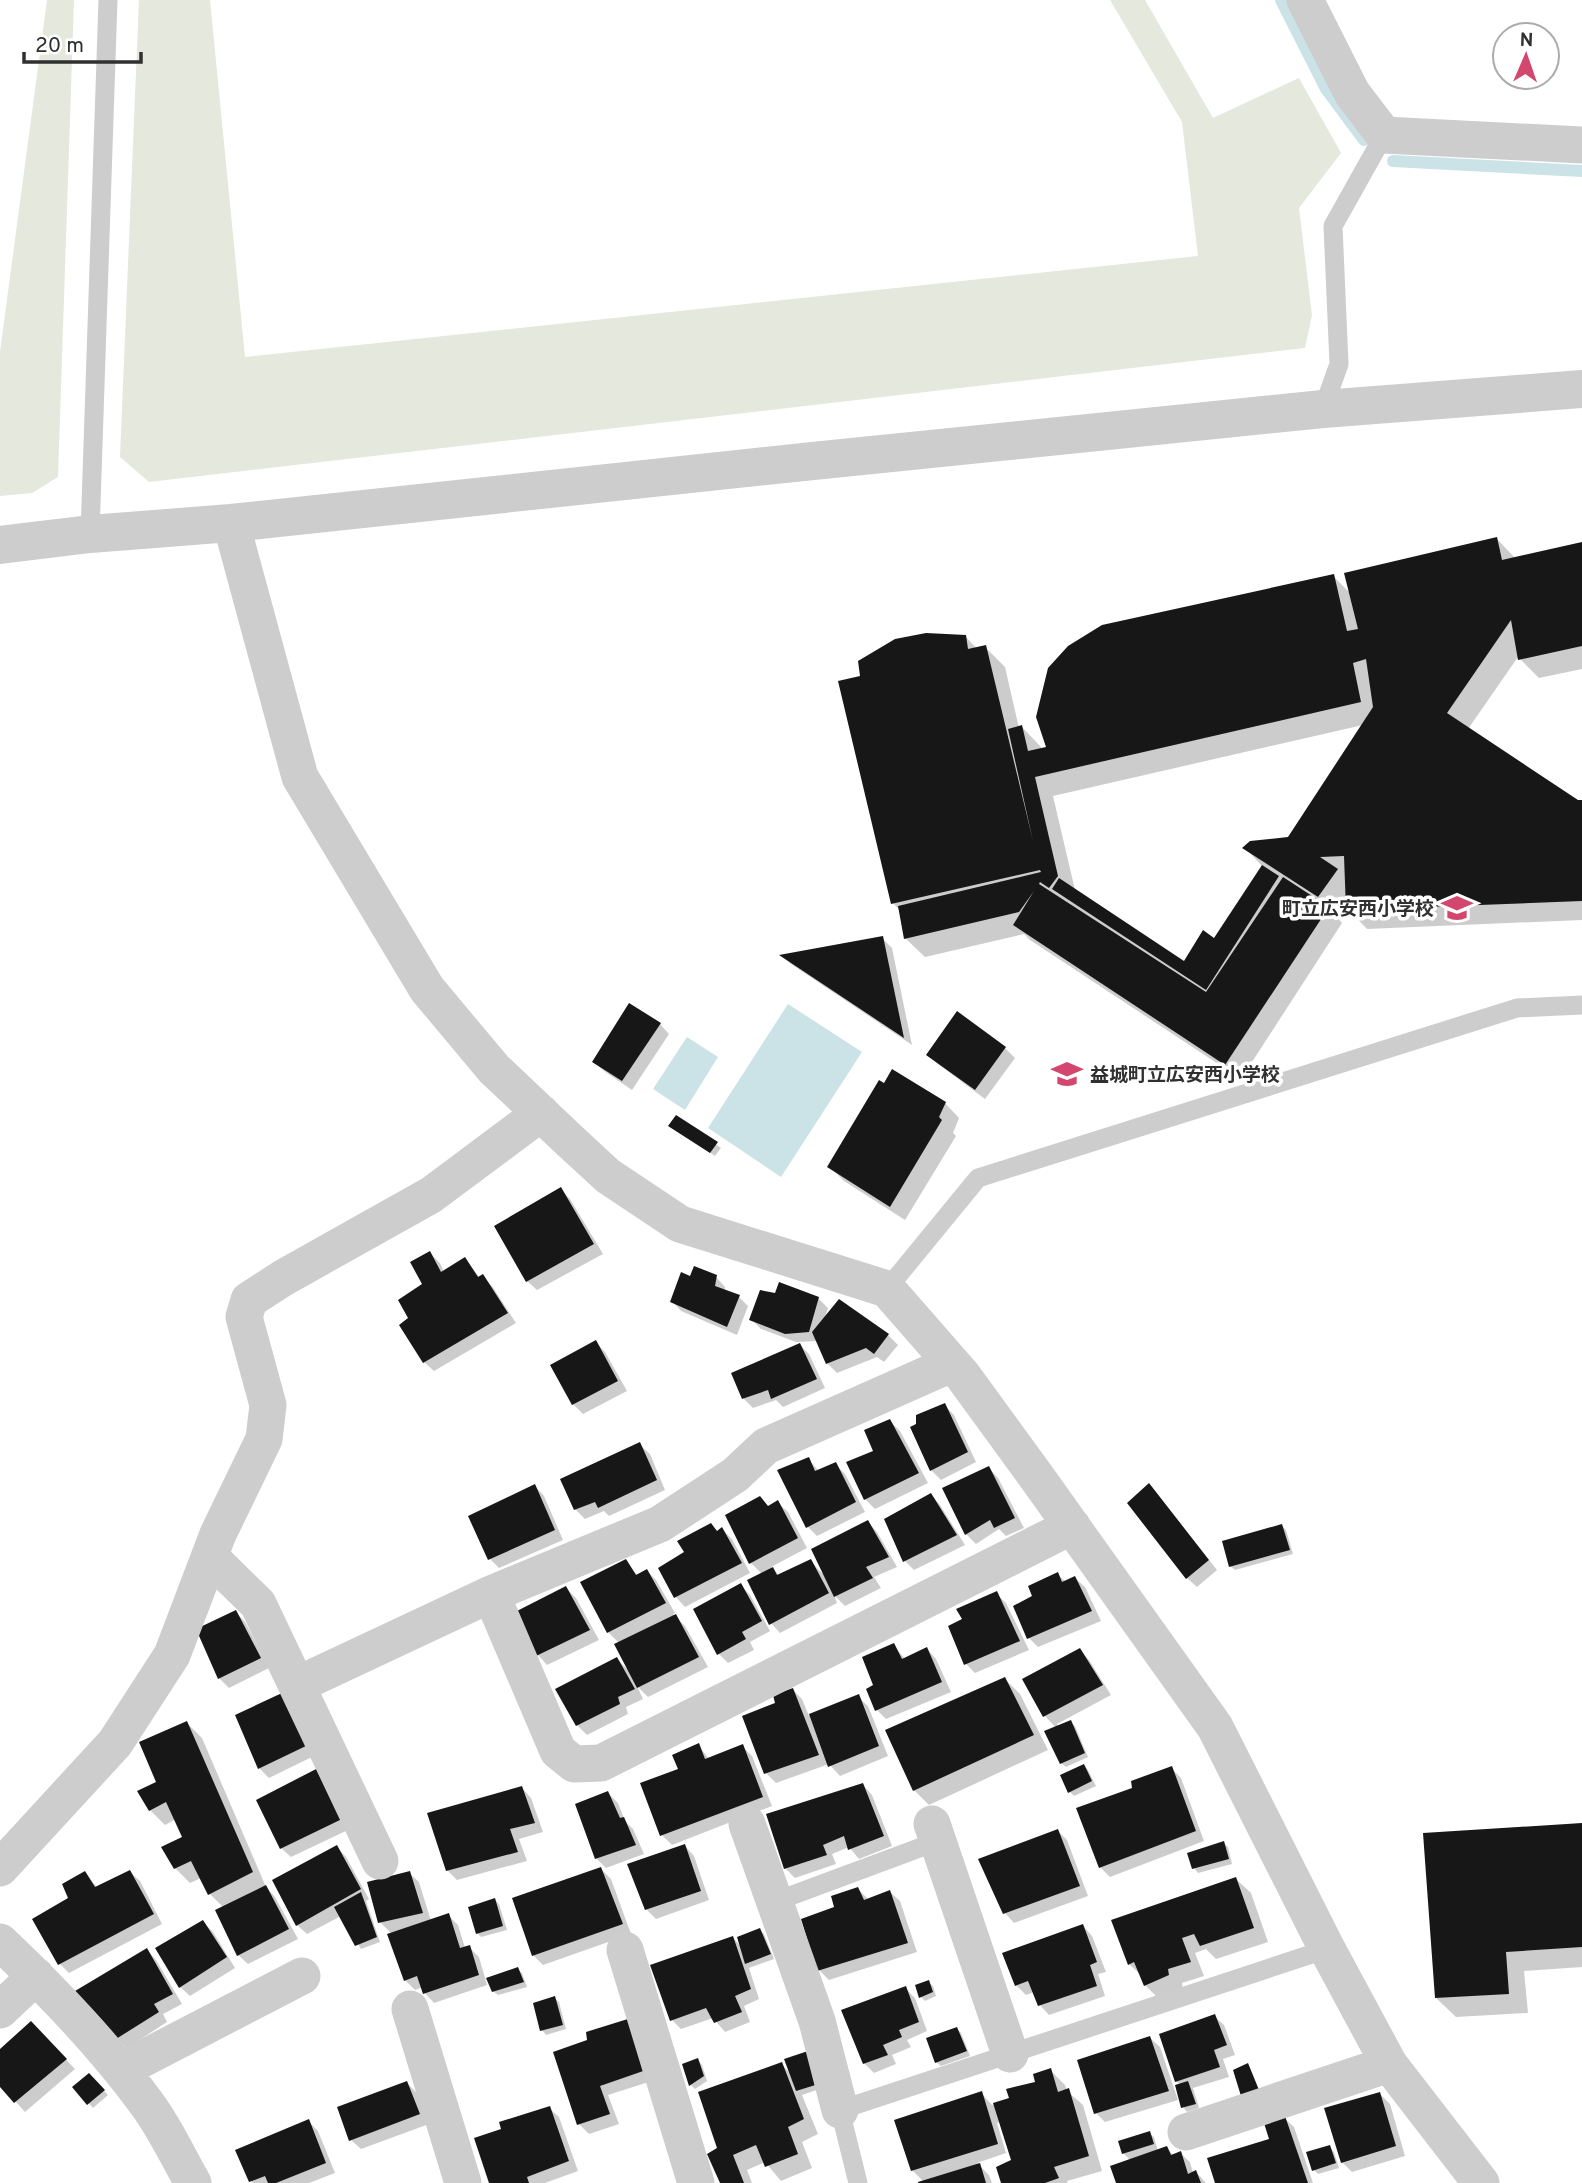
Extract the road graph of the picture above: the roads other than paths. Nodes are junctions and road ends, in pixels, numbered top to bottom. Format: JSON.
{"nodes":[{"id":1,"x":108,"y":0,"type":"edge"},
{"id":2,"x":1304,"y":0,"type":"edge"},
{"id":3,"x":1384,"y":135,"type":"junction"},
{"id":4,"x":1582,"y":145,"type":"edge"},
{"id":5,"x":1582,"y":388,"type":"edge"},
{"id":6,"x":1323,"y":410,"type":"junction"},
{"id":7,"x":232,"y":523,"type":"junction"},
{"id":8,"x":90,"y":534,"type":"junction"},
{"id":9,"x":0,"y":545,"type":"edge"},
{"id":10,"x":1582,"y":1005,"type":"edge"},
{"id":11,"x":541,"y":1113,"type":"junction"},
{"id":12,"x":887,"y":1289,"type":"junction"},
{"id":13,"x":951,"y":1364,"type":"junction"},
{"id":14,"x":1072,"y":1526,"type":"junction"},
{"id":15,"x":210,"y":1556,"type":"junction"},
{"id":16,"x":491,"y":1594,"type":"junction"},
{"id":17,"x":297,"y":1685,"type":"junction"},
{"id":18,"x":747,"y":1824,"type":"dead end"},
{"id":19,"x":935,"y":1832,"type":"joint"},
{"id":20,"x":380,"y":1861,"type":"dead end"},
{"id":21,"x":0,"y":1868,"type":"edge"},
{"id":22,"x":774,"y":1902,"type":"junction"},
{"id":23,"x":0,"y":1942,"type":"edge"},
{"id":24,"x":1327,"y":1949,"type":"junction"},
{"id":25,"x":625,"y":1950,"type":"dead end"},
{"id":26,"x":36,"y":1976,"type":"junction"},
{"id":27,"x":302,"y":1976,"type":"dead end"},
{"id":28,"x":410,"y":2009,"type":"dead end"},
{"id":29,"x":0,"y":2010,"type":"edge"},
{"id":30,"x":1010,"y":2054,"type":"junction"},
{"id":31,"x":1389,"y":2064,"type":"junction"},
{"id":32,"x":121,"y":2070,"type":"junction"},
{"id":33,"x":840,"y":2110,"type":"junction"},
{"id":34,"x":1186,"y":2132,"type":"dead end"},
{"id":35,"x":192,"y":2183,"type":"edge"},
{"id":36,"x":463,"y":2183,"type":"edge"},
{"id":37,"x":696,"y":2183,"type":"edge"},
{"id":38,"x":858,"y":2183,"type":"edge"},
{"id":39,"x":1481,"y":2183,"type":"edge"}],
"edges":[{"from":1,"to":8,"type":"lane"},
{"from":2,"to":3,"type":"street"},
{"from":3,"to":4,"type":"street"},
{"from":3,"to":6,"type":"lane"},
{"from":5,"to":6,"type":"street"},
{"from":6,"to":7,"type":"street"},
{"from":7,"to":8,"type":"street"},
{"from":7,"to":11,"type":"street"},
{"from":8,"to":9,"type":"street"},
{"from":10,"to":12,"type":"lane"},
{"from":11,"to":12,"type":"street"},
{"from":11,"to":15,"type":"street"},
{"from":12,"to":13,"type":"street"},
{"from":13,"to":14,"type":"street"},
{"from":13,"to":16,"type":"street"},
{"from":14,"to":16,"type":"street"},
{"from":14,"to":24,"type":"street"},
{"from":15,"to":17,"type":"street"},
{"from":15,"to":21,"type":"street"},
{"from":16,"to":17,"type":"street"},
{"from":17,"to":20,"type":"street"},
{"from":18,"to":22,"type":"street"},
{"from":19,"to":22,"type":"lane"},
{"from":19,"to":30,"type":"street"},
{"from":22,"to":33,"type":"street"},
{"from":23,"to":26,"type":"street"},
{"from":24,"to":30,"type":"lane"},
{"from":24,"to":31,"type":"street"},
{"from":25,"to":37,"type":"street"},
{"from":26,"to":29,"type":"street"},
{"from":26,"to":32,"type":"street"},
{"from":27,"to":32,"type":"street"},
{"from":28,"to":36,"type":"street"},
{"from":30,"to":33,"type":"lane"},
{"from":31,"to":34,"type":"street"},
{"from":31,"to":39,"type":"street"},
{"from":32,"to":35,"type":"street"},
{"from":33,"to":38,"type":"lane"}]}
